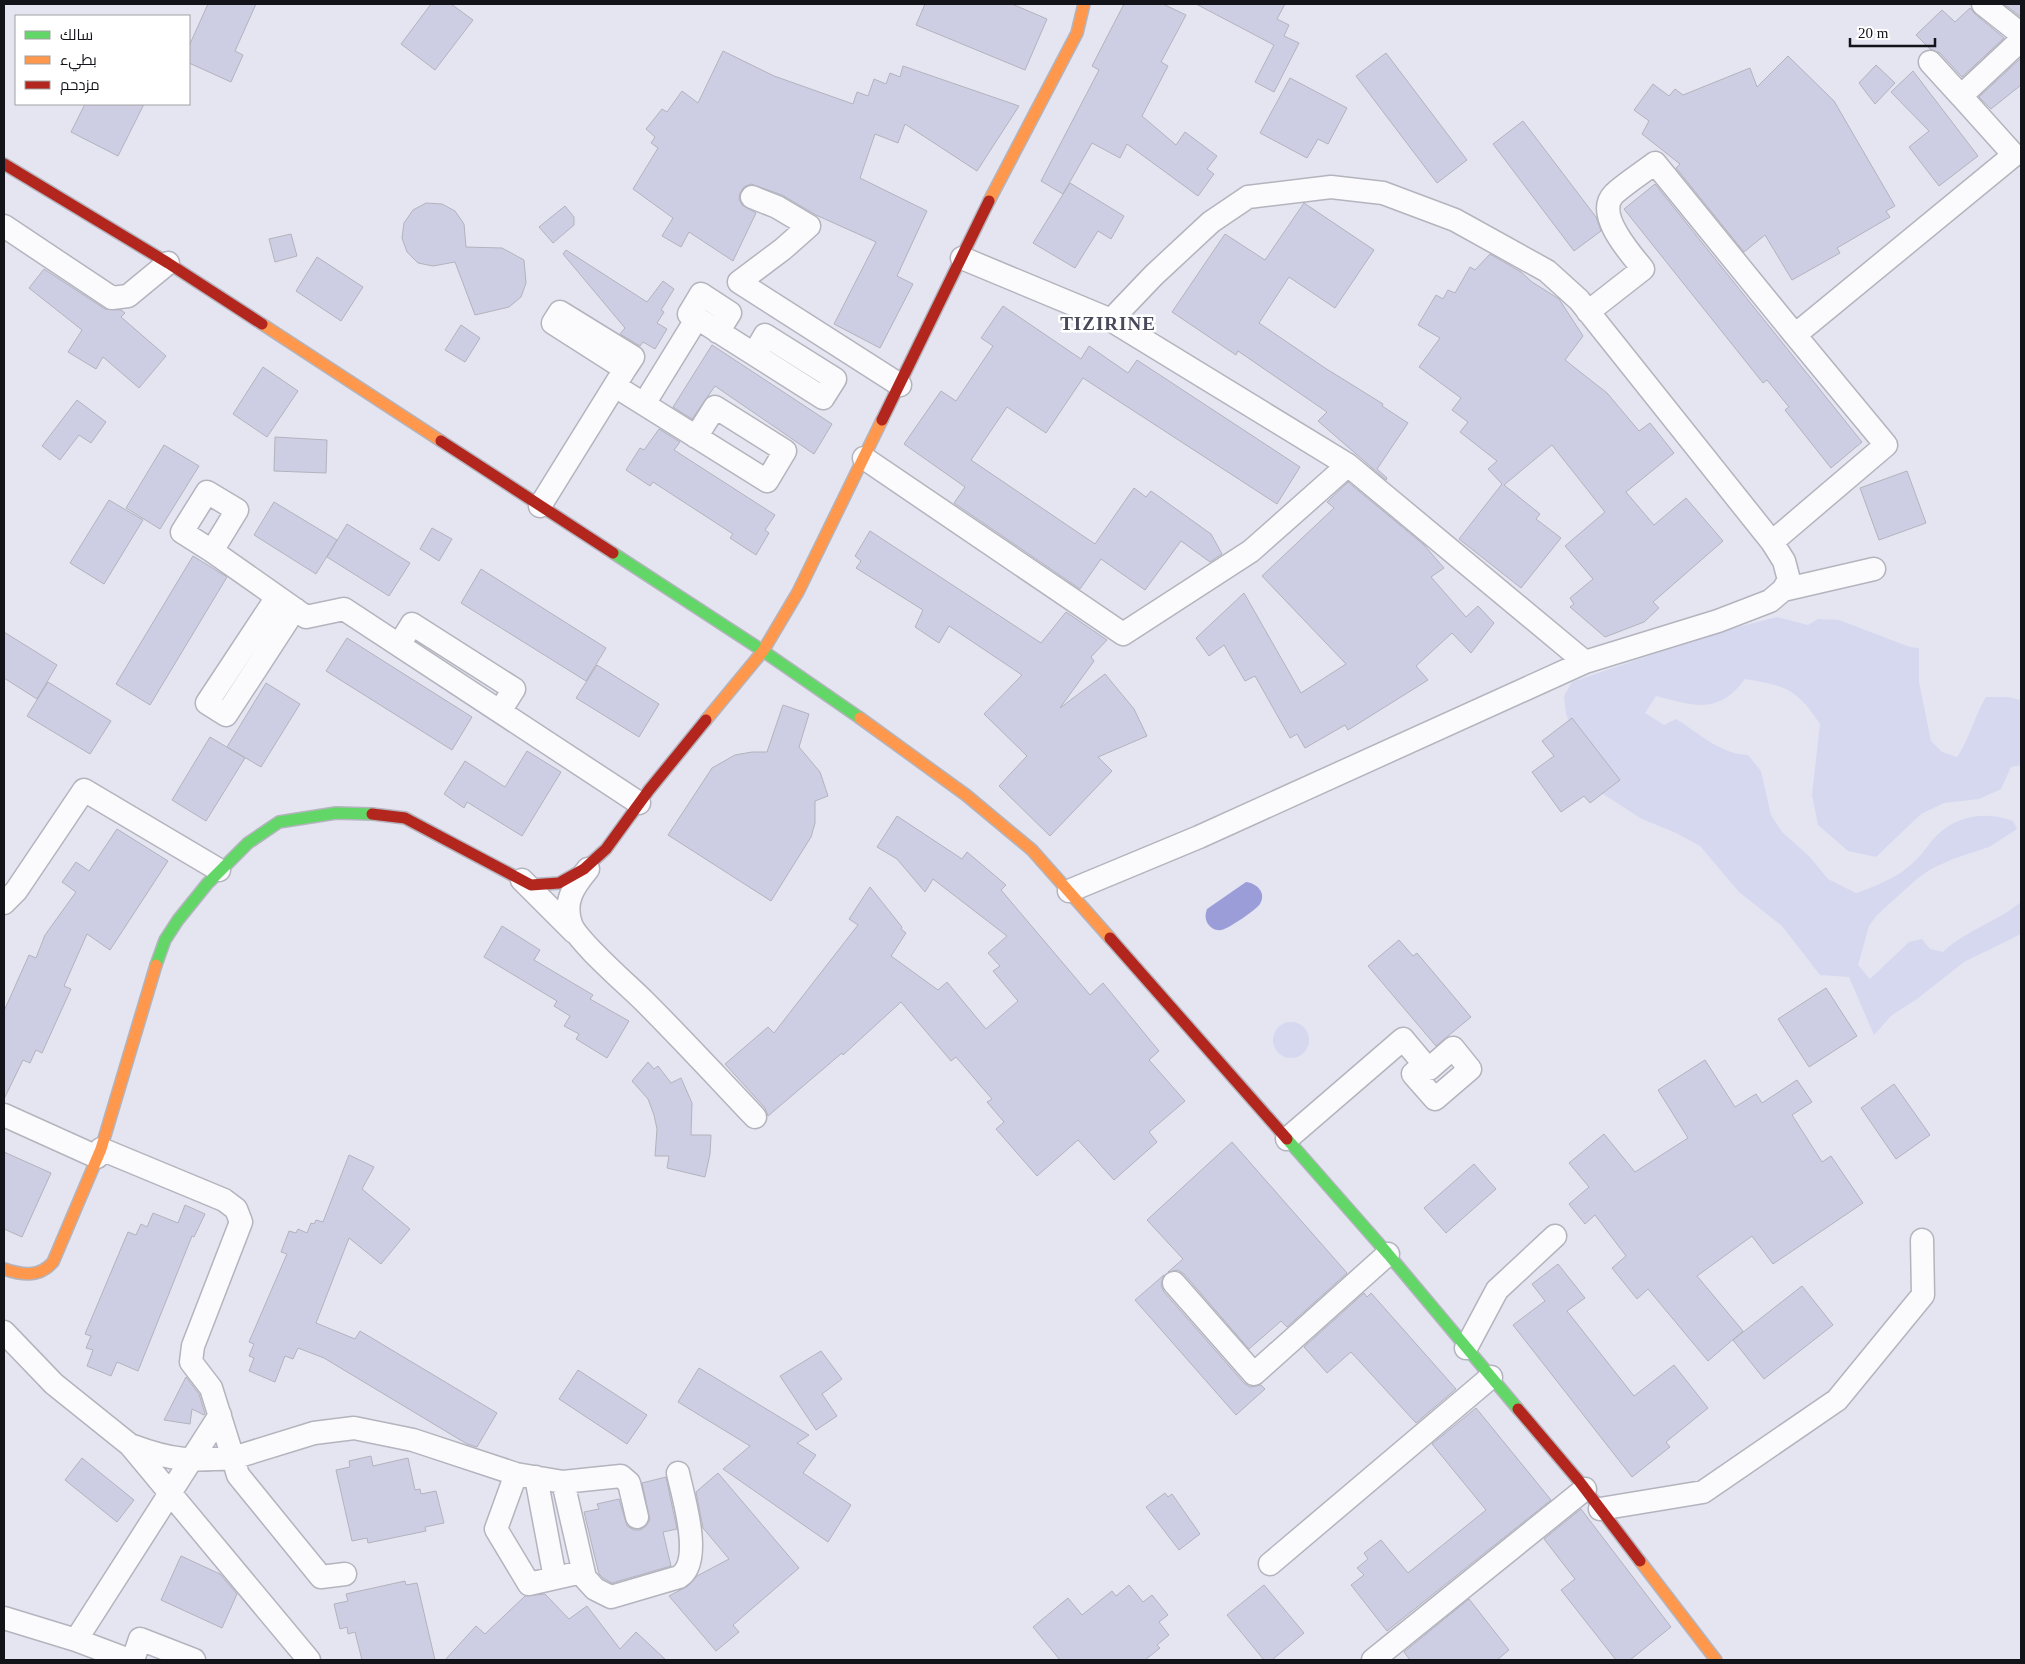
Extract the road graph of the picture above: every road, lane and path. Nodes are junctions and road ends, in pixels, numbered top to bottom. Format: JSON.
{"nodes":[{"id":1,"x":1084,"y":4,"type":"edge"},
{"id":2,"x":1983,"y":4,"type":"edge"},
{"id":3,"x":2021,"y":34,"type":"edge"},
{"id":4,"x":2021,"y":40,"type":"edge"},
{"id":5,"x":1930,"y":62,"type":"dead end"},
{"id":6,"x":1961,"y":96,"type":"junction"},
{"id":7,"x":4,"y":164,"type":"edge"},
{"id":8,"x":752,"y":197,"type":"dead end"},
{"id":9,"x":4,"y":226,"type":"edge"},
{"id":10,"x":962,"y":258,"type":"junction"},
{"id":11,"x":168,"y":263,"type":"junction"},
{"id":12,"x":1588,"y":312,"type":"junction"},
{"id":13,"x":1111,"y":320,"type":"junction"},
{"id":14,"x":1795,"y":335,"type":"junction"},
{"id":15,"x":754,"y":354,"type":"dead end"},
{"id":16,"x":900,"y":385,"type":"junction"},
{"id":17,"x":644,"y":404,"type":"junction"},
{"id":18,"x":696,"y":437,"type":"dead end"},
{"id":19,"x":864,"y":458,"type":"junction"},
{"id":20,"x":1348,"y":465,"type":"junction"},
{"id":21,"x":540,"y":506,"type":"junction"},
{"id":22,"x":1772,"y":542,"type":"junction"},
{"id":23,"x":212,"y":551,"type":"dead end"},
{"id":24,"x":1874,"y":569,"type":"dead end"},
{"id":25,"x":1783,"y":590,"type":"junction"},
{"id":26,"x":277,"y":597,"type":"junction"},
{"id":27,"x":295,"y":610,"type":"junction"},
{"id":28,"x":763,"y":651,"type":"junction"},
{"id":29,"x":1585,"y":662,"type":"junction"},
{"id":30,"x":640,"y":803,"type":"junction"},
{"id":31,"x":598,"y":857,"type":"junction"},
{"id":32,"x":219,"y":870,"type":"junction"},
{"id":33,"x":522,"y":880,"type":"junction"},
{"id":34,"x":1069,"y":891,"type":"junction"},
{"id":35,"x":4,"y":904,"type":"edge"},
{"id":36,"x":575,"y":933,"type":"junction"},
{"id":37,"x":1424,"y":1064,"type":"dead end"},
{"id":38,"x":4,"y":1115,"type":"edge"},
{"id":39,"x":755,"y":1117,"type":"dead end"},
{"id":40,"x":1287,"y":1139,"type":"junction"},
{"id":41,"x":99,"y":1153,"type":"junction"},
{"id":42,"x":1555,"y":1236,"type":"dead end"},
{"id":43,"x":1922,"y":1240,"type":"dead end"},
{"id":44,"x":1388,"y":1254,"type":"junction"},
{"id":45,"x":4,"y":1268,"type":"edge"},
{"id":46,"x":1174,"y":1283,"type":"dead end"},
{"id":47,"x":4,"y":1332,"type":"edge"},
{"id":48,"x":1466,"y":1348,"type":"junction"},
{"id":49,"x":1491,"y":1377,"type":"junction"},
{"id":50,"x":220,"y":1415,"type":"junction"},
{"id":51,"x":130,"y":1445,"type":"junction"},
{"id":52,"x":233,"y":1458,"type":"junction"},
{"id":53,"x":193,"y":1461,"type":"junction"},
{"id":54,"x":678,"y":1473,"type":"dead end"},
{"id":55,"x":526,"y":1475,"type":"junction"},
{"id":56,"x":563,"y":1482,"type":"junction"},
{"id":57,"x":1585,"y":1489,"type":"junction"},
{"id":58,"x":172,"y":1493,"type":"junction"},
{"id":59,"x":1600,"y":1509,"type":"junction"},
{"id":60,"x":637,"y":1517,"type":"dead end"},
{"id":61,"x":1270,"y":1564,"type":"dead end"},
{"id":62,"x":582,"y":1572,"type":"junction"},
{"id":63,"x":345,"y":1574,"type":"dead end"},
{"id":64,"x":555,"y":1578,"type":"junction"},
{"id":65,"x":4,"y":1618,"type":"edge"},
{"id":66,"x":76,"y":1640,"type":"junction"},
{"id":67,"x":129,"y":1660,"type":"edge"},
{"id":68,"x":133,"y":1660,"type":"edge"},
{"id":69,"x":194,"y":1660,"type":"edge"},
{"id":70,"x":309,"y":1660,"type":"edge"},
{"id":71,"x":1372,"y":1660,"type":"edge"},
{"id":72,"x":1716,"y":1660,"type":"edge"}],
"edges":[{"from":1,"to":10,"type":"main road"},
{"from":2,"to":3,"type":"street"},
{"from":4,"to":6,"type":"street"},
{"from":5,"to":6,"type":"street"},
{"from":6,"to":14,"type":"street"},
{"from":7,"to":11,"type":"main road"},
{"from":8,"to":16,"type":"street"},
{"from":9,"to":11,"type":"street"},
{"from":10,"to":13,"type":"street"},
{"from":10,"to":16,"type":"main road"},
{"from":11,"to":21,"type":"main road"},
{"from":12,"to":13,"type":"street"},
{"from":12,"to":14,"type":"street"},
{"from":12,"to":22,"type":"street"},
{"from":13,"to":20,"type":"street"},
{"from":14,"to":22,"type":"street"},
{"from":15,"to":17,"type":"street"},
{"from":16,"to":19,"type":"main road"},
{"from":17,"to":18,"type":"street"},
{"from":17,"to":21,"type":"street"},
{"from":19,"to":20,"type":"street"},
{"from":19,"to":28,"type":"main road"},
{"from":20,"to":29,"type":"street"},
{"from":21,"to":28,"type":"main road"},
{"from":22,"to":25,"type":"street"},
{"from":23,"to":26,"type":"street"},
{"from":24,"to":25,"type":"street"},
{"from":25,"to":29,"type":"street"},
{"from":26,"to":27,"type":"street"},
{"from":26,"to":27,"type":"street"},
{"from":27,"to":30,"type":"street"},
{"from":28,"to":30,"type":"main road"},
{"from":28,"to":34,"type":"main road"},
{"from":29,"to":34,"type":"street"},
{"from":30,"to":31,"type":"main road"},
{"from":31,"to":33,"type":"main road"},
{"from":31,"to":36,"type":"street"},
{"from":32,"to":33,"type":"main road"},
{"from":32,"to":35,"type":"street"},
{"from":32,"to":41,"type":"main road"},
{"from":33,"to":36,"type":"street"},
{"from":34,"to":40,"type":"main road"},
{"from":36,"to":39,"type":"street"},
{"from":37,"to":40,"type":"street"},
{"from":38,"to":41,"type":"street"},
{"from":40,"to":44,"type":"main road"},
{"from":41,"to":45,"type":"main road"},
{"from":41,"to":50,"type":"street"},
{"from":42,"to":48,"type":"street"},
{"from":43,"to":59,"type":"street"},
{"from":44,"to":46,"type":"street"},
{"from":44,"to":48,"type":"main road"},
{"from":47,"to":51,"type":"street"},
{"from":48,"to":49,"type":"main road"},
{"from":49,"to":57,"type":"main road"},
{"from":49,"to":61,"type":"street"},
{"from":50,"to":52,"type":"street"},
{"from":50,"to":53,"type":"street"},
{"from":51,"to":53,"type":"street"},
{"from":51,"to":58,"type":"street"},
{"from":52,"to":53,"type":"street"},
{"from":52,"to":55,"type":"street"},
{"from":52,"to":63,"type":"street"},
{"from":53,"to":58,"type":"street"},
{"from":54,"to":62,"type":"street"},
{"from":55,"to":56,"type":"street"},
{"from":55,"to":64,"type":"street"},
{"from":55,"to":64,"type":"street"},
{"from":56,"to":60,"type":"street"},
{"from":56,"to":62,"type":"street"},
{"from":57,"to":59,"type":"main road"},
{"from":57,"to":71,"type":"street"},
{"from":58,"to":66,"type":"street"},
{"from":58,"to":70,"type":"street"},
{"from":59,"to":72,"type":"main road"},
{"from":62,"to":64,"type":"street"},
{"from":65,"to":66,"type":"street"},
{"from":66,"to":67,"type":"street"},
{"from":68,"to":69,"type":"street"}]}
